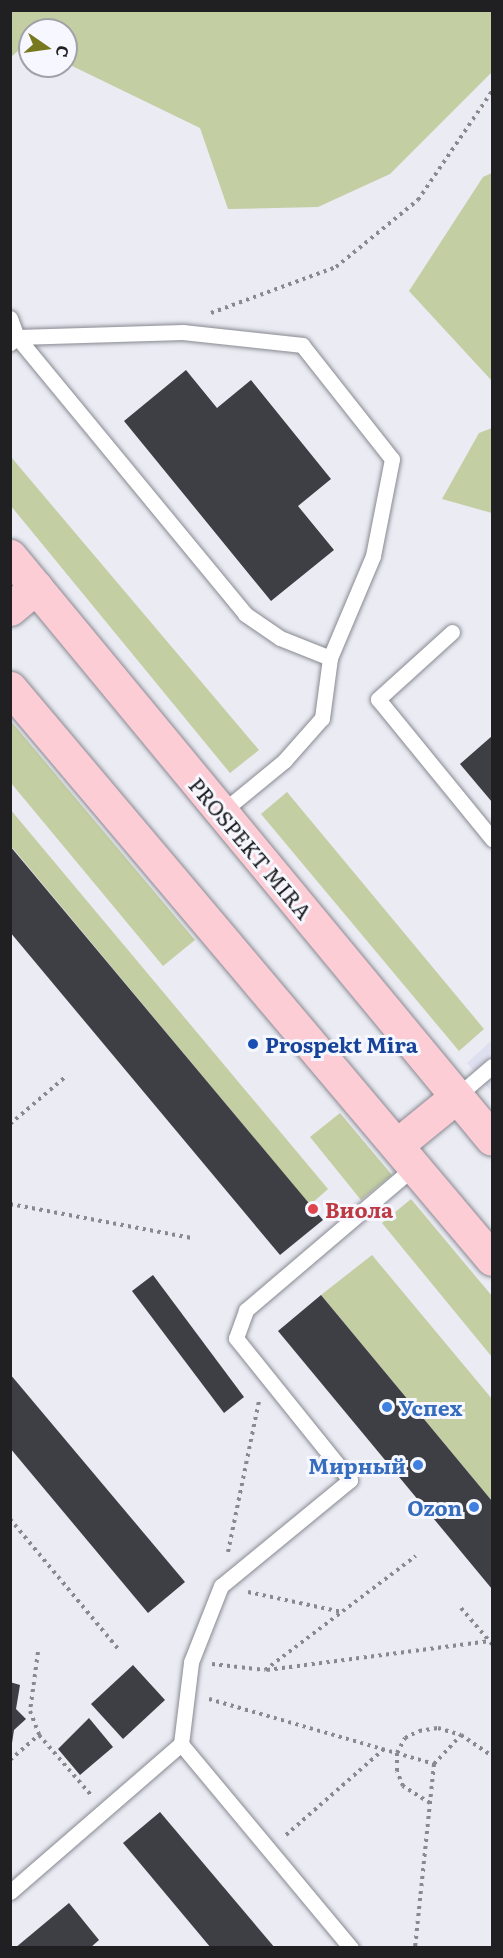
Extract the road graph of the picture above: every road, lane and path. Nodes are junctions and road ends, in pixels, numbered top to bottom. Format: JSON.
{"nodes":[{"id":1,"x":492,"y":91,"type":"edge"},
{"id":2,"x":10,"y":318,"type":"edge"},
{"id":3,"x":183,"y":333,"type":"junction"},
{"id":4,"x":14,"y":340,"type":"edge"},
{"id":5,"x":10,"y":556,"type":"edge"},
{"id":6,"x":36,"y":587,"type":"junction"},
{"id":7,"x":10,"y":609,"type":"edge"},
{"id":8,"x":452,"y":632,"type":"dead end"},
{"id":9,"x":330,"y":658,"type":"junction"},
{"id":10,"x":10,"y":688,"type":"edge"},
{"id":11,"x":222,"y":812,"type":"junction"},
{"id":12,"x":492,"y":839,"type":"edge"},
{"id":13,"x":492,"y":1066,"type":"edge"},
{"id":14,"x":64,"y":1078,"type":"dead end"},
{"id":15,"x":457,"y":1096,"type":"junction"},
{"id":16,"x":10,"y":1124,"type":"edge"},
{"id":17,"x":492,"y":1139,"type":"edge"},
{"id":18,"x":406,"y":1156,"type":"junction"},
{"id":19,"x":10,"y":1204,"type":"edge"},
{"id":20,"x":192,"y":1239,"type":"dead end"},
{"id":21,"x":492,"y":1259,"type":"edge"},
{"id":22,"x":265,"y":1374,"type":"junction"},
{"id":23,"x":10,"y":1519,"type":"edge"},
{"id":24,"x":416,"y":1556,"type":"dead end"},
{"id":25,"x":221,"y":1586,"type":"junction"},
{"id":26,"x":461,"y":1608,"type":"dead end"},
{"id":27,"x":342,"y":1612,"type":"junction"},
{"id":28,"x":491,"y":1643,"type":"edge"},
{"id":29,"x":119,"y":1650,"type":"dead end"},
{"id":30,"x":38,"y":1652,"type":"dead end"},
{"id":31,"x":191,"y":1662,"type":"junction"},
{"id":32,"x":265,"y":1670,"type":"junction"},
{"id":33,"x":187,"y":1693,"type":"junction"},
{"id":34,"x":39,"y":1735,"type":"junction"},
{"id":35,"x":461,"y":1735,"type":"junction"},
{"id":36,"x":181,"y":1743,"type":"junction"},
{"id":37,"x":384,"y":1749,"type":"junction"},
{"id":38,"x":397,"y":1753,"type":"junction"},
{"id":39,"x":489,"y":1754,"type":"dead end"},
{"id":40,"x":10,"y":1760,"type":"edge"},
{"id":41,"x":434,"y":1764,"type":"junction"},
{"id":42,"x":430,"y":1803,"type":"junction"},
{"id":43,"x":104,"y":1810,"type":"junction"},
{"id":44,"x":270,"y":1850,"type":"junction"},
{"id":45,"x":10,"y":1892,"type":"edge"},
{"id":46,"x":351,"y":1947,"type":"edge"},
{"id":47,"x":415,"y":1947,"type":"edge"}],
"edges":[{"from":1,"to":3,"type":"path"},
{"from":2,"to":4,"type":"lane"},
{"from":3,"to":4,"type":"lane"},
{"from":3,"to":9,"type":"lane"},
{"from":4,"to":9,"type":"lane"},
{"from":5,"to":6,"type":"main road","name":"PROSPEKT MIRA"},
{"from":6,"to":7,"type":"main road"},
{"from":6,"to":11,"type":"main road","name":"PROSPEKT MIRA"},
{"from":8,"to":12,"type":"lane"},
{"from":9,"to":11,"type":"lane"},
{"from":10,"to":18,"type":"main road"},
{"from":11,"to":15,"type":"main road","name":"PROSPEKT MIRA"},
{"from":13,"to":15,"type":"lane"},
{"from":14,"to":16,"type":"path"},
{"from":15,"to":17,"type":"main road","name":"PROSPEKT MIRA"},
{"from":15,"to":18,"type":"main road"},
{"from":18,"to":21,"type":"main road"},
{"from":18,"to":22,"type":"lane"},
{"from":19,"to":20,"type":"path"},
{"from":22,"to":25,"type":"path"},
{"from":22,"to":25,"type":"lane"},
{"from":23,"to":29,"type":"path"},
{"from":24,"to":27,"type":"path"},
{"from":25,"to":27,"type":"path"},
{"from":25,"to":31,"type":"lane"},
{"from":26,"to":28,"type":"path"},
{"from":27,"to":32,"type":"path"},
{"from":28,"to":32,"type":"path"},
{"from":30,"to":34,"type":"path"},
{"from":31,"to":32,"type":"path"},
{"from":31,"to":33,"type":"lane"},
{"from":33,"to":36,"type":"lane"},
{"from":33,"to":37,"type":"path"},
{"from":34,"to":40,"type":"path"},
{"from":34,"to":43,"type":"path"},
{"from":35,"to":38,"type":"path"},
{"from":35,"to":39,"type":"path"},
{"from":35,"to":41,"type":"path"},
{"from":36,"to":43,"type":"lane"},
{"from":36,"to":44,"type":"lane"},
{"from":37,"to":38,"type":"path"},
{"from":37,"to":44,"type":"path"},
{"from":38,"to":41,"type":"path"},
{"from":38,"to":42,"type":"path"},
{"from":41,"to":42,"type":"path"},
{"from":42,"to":47,"type":"path"},
{"from":43,"to":45,"type":"lane"},
{"from":44,"to":46,"type":"lane"}]}
